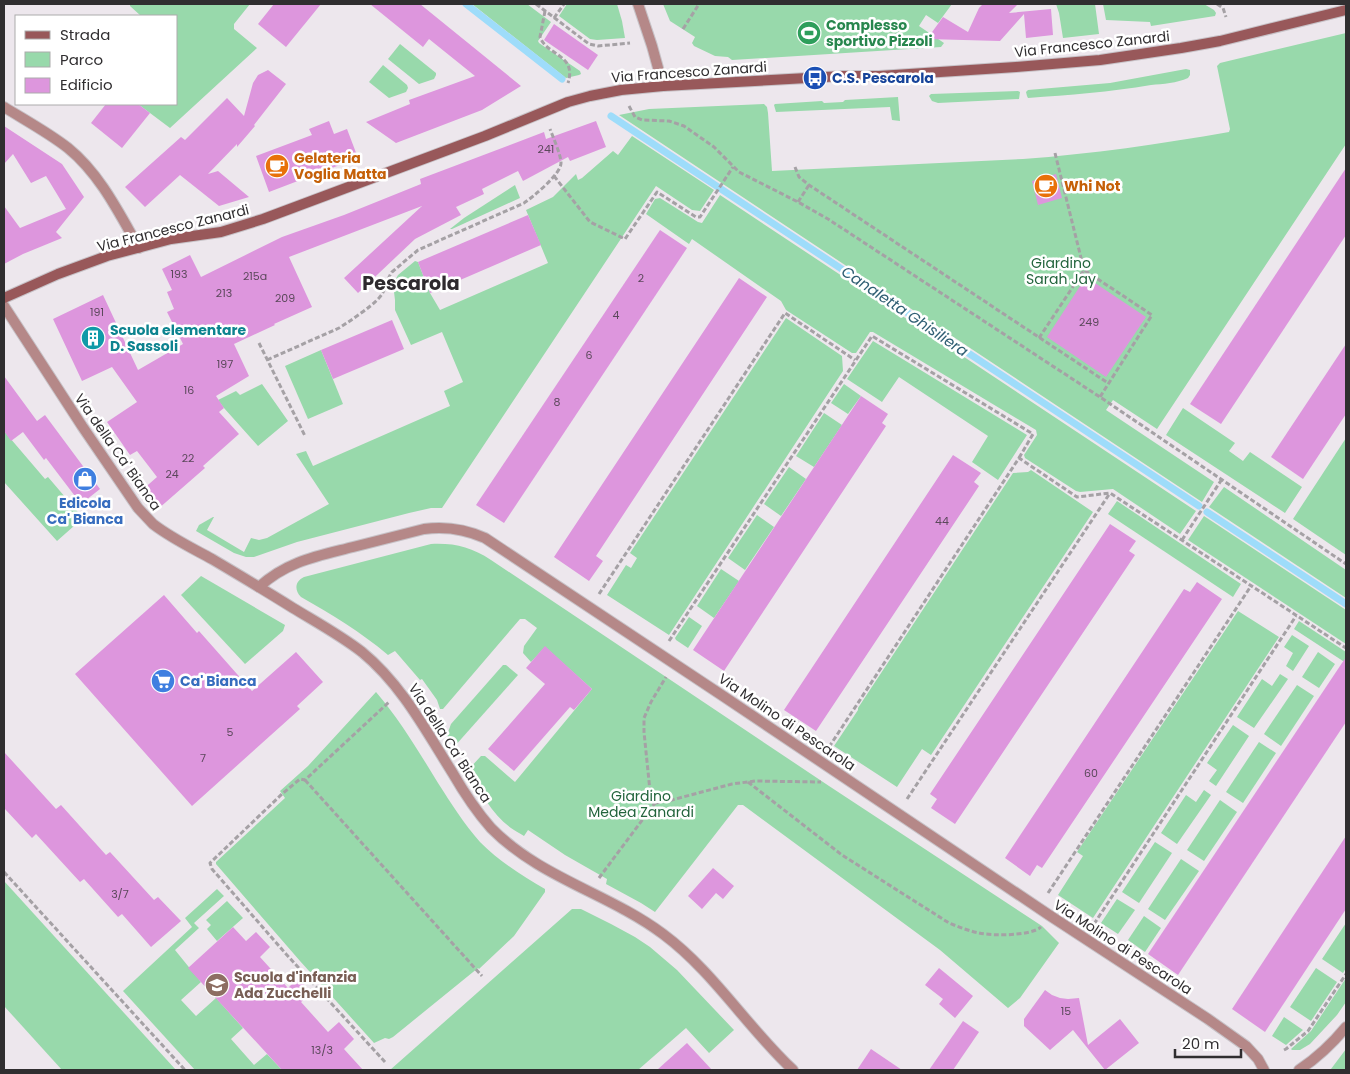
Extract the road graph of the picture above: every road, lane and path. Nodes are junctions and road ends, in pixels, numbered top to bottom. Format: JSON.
{"nodes":[{"id":1,"x":536,"y":4,"type":"edge"},
{"id":2,"x":564,"y":4,"type":"edge"},
{"id":3,"x":638,"y":4,"type":"edge"},
{"id":4,"x":698,"y":4,"type":"edge"},
{"id":5,"x":1217,"y":4,"type":"edge"},
{"id":6,"x":1346,"y":10,"type":"edge"},
{"id":7,"x":545,"y":11,"type":"junction"},
{"id":8,"x":1226,"y":17,"type":"dead end"},
{"id":9,"x":554,"y":18,"type":"junction"},
{"id":10,"x":683,"y":29,"type":"dead end"},
{"id":11,"x":630,"y":43,"type":"dead end"},
{"id":12,"x":568,"y":83,"type":"dead end"},
{"id":13,"x":664,"y":86,"type":"junction"},
{"id":14,"x":629,"y":106,"type":"dead end"},
{"id":15,"x":4,"y":107,"type":"edge"},
{"id":16,"x":550,"y":129,"type":"dead end"},
{"id":17,"x":1055,"y":153,"type":"dead end"},
{"id":18,"x":733,"y":167,"type":"junction"},
{"id":19,"x":795,"y":167,"type":"dead end"},
{"id":20,"x":554,"y":176,"type":"junction"},
{"id":21,"x":809,"y":185,"type":"junction"},
{"id":22,"x":798,"y":202,"type":"junction"},
{"id":23,"x":139,"y":248,"type":"junction"},
{"id":24,"x":1084,"y":270,"type":"junction"},
{"id":25,"x":4,"y":298,"type":"edge"},
{"id":26,"x":4,"y":306,"type":"edge"},
{"id":27,"x":1039,"y":338,"type":"junction"},
{"id":28,"x":260,"y":342,"type":"dead end"},
{"id":29,"x":267,"y":360,"type":"junction"},
{"id":30,"x":855,"y":360,"type":"junction"},
{"id":31,"x":1108,"y":383,"type":"junction"},
{"id":32,"x":1100,"y":397,"type":"junction"},
{"id":33,"x":305,"y":436,"type":"dead end"},
{"id":34,"x":1019,"y":458,"type":"junction"},
{"id":35,"x":1222,"y":479,"type":"junction"},
{"id":36,"x":1110,"y":493,"type":"junction"},
{"id":37,"x":1182,"y":540,"type":"junction"},
{"id":38,"x":1346,"y":564,"type":"edge"},
{"id":39,"x":1251,"y":586,"type":"junction"},
{"id":40,"x":259,"y":588,"type":"junction"},
{"id":41,"x":599,"y":594,"type":"dead end"},
{"id":42,"x":1296,"y":616,"type":"junction"},
{"id":43,"x":669,"y":641,"type":"dead end"},
{"id":44,"x":1346,"y":648,"type":"edge"},
{"id":45,"x":666,"y":677,"type":"dead end"},
{"id":46,"x":390,"y":701,"type":"dead end"},
{"id":47,"x":829,"y":747,"type":"dead end"},
{"id":48,"x":305,"y":780,"type":"junction"},
{"id":49,"x":748,"y":782,"type":"junction"},
{"id":50,"x":823,"y":782,"type":"dead end"},
{"id":51,"x":907,"y":799,"type":"dead end"},
{"id":52,"x":655,"y":803,"type":"junction"},
{"id":53,"x":4,"y":872,"type":"edge"},
{"id":54,"x":599,"y":879,"type":"dead end"},
{"id":55,"x":1048,"y":893,"type":"dead end"},
{"id":56,"x":1094,"y":924,"type":"dead end"},
{"id":57,"x":1042,"y":926,"type":"dead end"},
{"id":58,"x":1346,"y":974,"type":"edge"},
{"id":59,"x":482,"y":976,"type":"dead end"},
{"id":60,"x":1346,"y":1027,"type":"edge"},
{"id":61,"x":1284,"y":1050,"type":"dead end"},
{"id":62,"x":385,"y":1062,"type":"dead end"},
{"id":63,"x":185,"y":1070,"type":"edge"},
{"id":64,"x":793,"y":1070,"type":"edge"},
{"id":65,"x":1264,"y":1070,"type":"edge"},
{"id":66,"x":1299,"y":1070,"type":"edge"}],
"edges":[{"from":1,"to":7,"type":"path"},
{"from":2,"to":9,"type":"path"},
{"from":3,"to":13,"type":"street"},
{"from":4,"to":10,"type":"path"},
{"from":5,"to":8,"type":"path"},
{"from":6,"to":13,"type":"main road","name":"Via Francesco Zanardi"},
{"from":7,"to":9,"type":"path"},
{"from":7,"to":12,"type":"path"},
{"from":9,"to":11,"type":"path"},
{"from":13,"to":23,"type":"main road","name":"Via Francesco Zanardi"},
{"from":14,"to":18,"type":"path"},
{"from":15,"to":23,"type":"street"},
{"from":16,"to":20,"type":"path"},
{"from":17,"to":24,"type":"path"},
{"from":18,"to":20,"type":"path"},
{"from":18,"to":22,"type":"path"},
{"from":19,"to":21,"type":"path"},
{"from":20,"to":29,"type":"path"},
{"from":21,"to":22,"type":"path"},
{"from":21,"to":27,"type":"path"},
{"from":22,"to":32,"type":"path"},
{"from":23,"to":25,"type":"main road","name":"Via Francesco Zanardi"},
{"from":24,"to":27,"type":"path"},
{"from":24,"to":31,"type":"path"},
{"from":26,"to":40,"type":"street","name":"Via della Ca' Bianca"},
{"from":27,"to":31,"type":"path"},
{"from":28,"to":29,"type":"path"},
{"from":29,"to":33,"type":"path"},
{"from":30,"to":34,"type":"path"},
{"from":30,"to":41,"type":"path"},
{"from":30,"to":43,"type":"path"},
{"from":31,"to":32,"type":"path"},
{"from":32,"to":35,"type":"path"},
{"from":34,"to":36,"type":"path"},
{"from":34,"to":47,"type":"path"},
{"from":35,"to":37,"type":"path"},
{"from":35,"to":38,"type":"path"},
{"from":36,"to":37,"type":"path"},
{"from":36,"to":51,"type":"path"},
{"from":37,"to":39,"type":"path"},
{"from":39,"to":42,"type":"path"},
{"from":39,"to":55,"type":"path"},
{"from":40,"to":64,"type":"street","name":"Via della Ca' Bianca"},
{"from":40,"to":65,"type":"street","name":"Via Molino di Pescarola"},
{"from":42,"to":44,"type":"path"},
{"from":42,"to":56,"type":"path"},
{"from":45,"to":52,"type":"path"},
{"from":46,"to":48,"type":"path"},
{"from":48,"to":59,"type":"path"},
{"from":48,"to":62,"type":"path"},
{"from":49,"to":50,"type":"path"},
{"from":49,"to":52,"type":"path"},
{"from":49,"to":57,"type":"path"},
{"from":52,"to":54,"type":"path"},
{"from":53,"to":63,"type":"path"},
{"from":58,"to":61,"type":"path"},
{"from":60,"to":66,"type":"street"}]}
